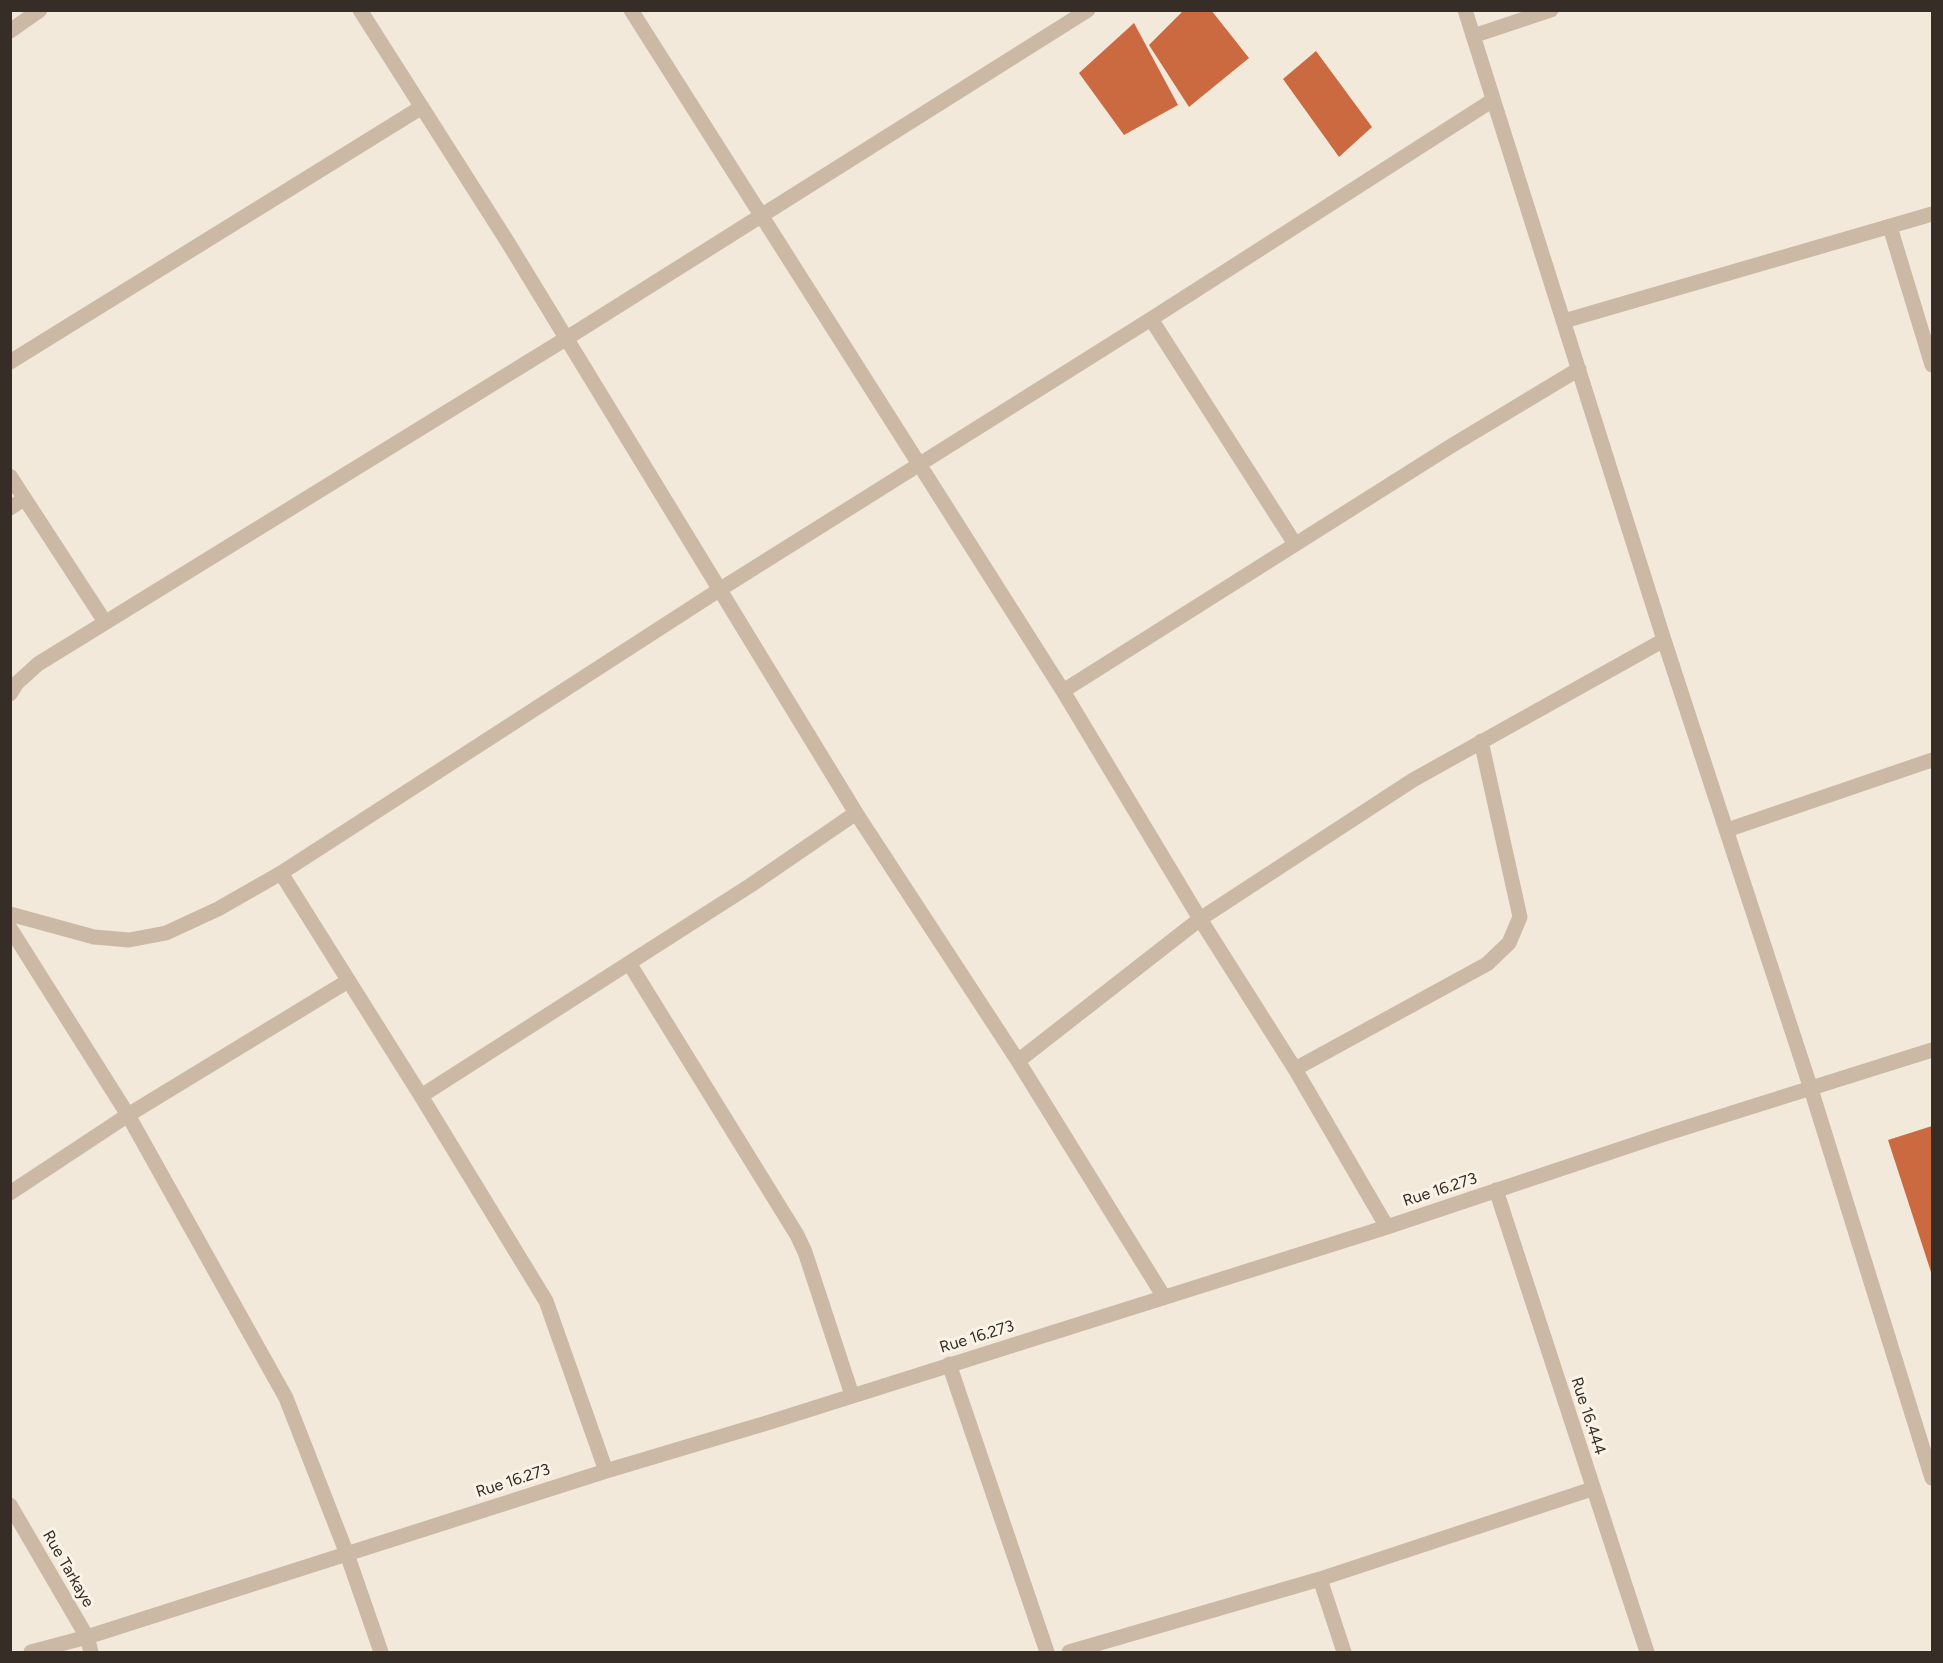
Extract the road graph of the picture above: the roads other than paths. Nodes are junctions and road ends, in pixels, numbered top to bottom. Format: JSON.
{"nodes":[{"id":1,"x":40,"y":10,"type":"edge"},
{"id":2,"x":360,"y":10,"type":"edge"},
{"id":3,"x":631,"y":10,"type":"edge"},
{"id":4,"x":1088,"y":10,"type":"edge"},
{"id":5,"x":1465,"y":10,"type":"edge"},
{"id":6,"x":1551,"y":10,"type":"edge"},
{"id":7,"x":10,"y":31,"type":"edge"},
{"id":8,"x":1473,"y":36,"type":"junction"},
{"id":9,"x":1493,"y":100,"type":"junction"},
{"id":10,"x":422,"y":107,"type":"junction"},
{"id":11,"x":761,"y":214,"type":"junction"},
{"id":12,"x":1932,"y":214,"type":"edge"},
{"id":13,"x":1890,"y":227,"type":"junction"},
{"id":14,"x":1151,"y":319,"type":"junction"},
{"id":15,"x":1564,"y":321,"type":"junction"},
{"id":16,"x":567,"y":338,"type":"junction"},
{"id":17,"x":10,"y":362,"type":"edge"},
{"id":18,"x":1932,"y":365,"type":"edge"},
{"id":19,"x":1579,"y":369,"type":"junction"},
{"id":20,"x":919,"y":465,"type":"junction"},
{"id":21,"x":10,"y":476,"type":"edge"},
{"id":22,"x":24,"y":499,"type":"junction"},
{"id":23,"x":10,"y":508,"type":"edge"},
{"id":24,"x":1295,"y":544,"type":"junction"},
{"id":25,"x":719,"y":590,"type":"junction"},
{"id":26,"x":105,"y":622,"type":"junction"},
{"id":27,"x":1664,"y":640,"type":"junction"},
{"id":28,"x":1063,"y":691,"type":"junction"},
{"id":29,"x":10,"y":694,"type":"edge"},
{"id":30,"x":1481,"y":741,"type":"junction"},
{"id":31,"x":1932,"y":760,"type":"edge"},
{"id":32,"x":856,"y":813,"type":"junction"},
{"id":33,"x":1727,"y":830,"type":"junction"},
{"id":34,"x":281,"y":873,"type":"junction"},
{"id":35,"x":10,"y":914,"type":"edge"},
{"id":36,"x":1200,"y":919,"type":"junction"},
{"id":37,"x":10,"y":928,"type":"edge"},
{"id":38,"x":629,"y":963,"type":"junction"},
{"id":39,"x":348,"y":981,"type":"junction"},
{"id":40,"x":1932,"y":1050,"type":"edge"},
{"id":41,"x":1018,"y":1061,"type":"junction"},
{"id":42,"x":1295,"y":1069,"type":"junction"},
{"id":43,"x":1811,"y":1089,"type":"junction"},
{"id":44,"x":421,"y":1096,"type":"junction"},
{"id":45,"x":128,"y":1115,"type":"junction"},
{"id":46,"x":1496,"y":1190,"type":"junction"},
{"id":47,"x":10,"y":1193,"type":"edge"},
{"id":48,"x":1387,"y":1227,"type":"junction"},
{"id":49,"x":1164,"y":1297,"type":"junction"},
{"id":50,"x":949,"y":1364,"type":"junction"},
{"id":51,"x":852,"y":1395,"type":"junction"},
{"id":52,"x":606,"y":1471,"type":"junction"},
{"id":53,"x":1932,"y":1478,"type":"edge"},
{"id":54,"x":1592,"y":1490,"type":"junction"},
{"id":55,"x":10,"y":1505,"type":"edge"},
{"id":56,"x":347,"y":1554,"type":"junction"},
{"id":57,"x":1320,"y":1579,"type":"junction"},
{"id":58,"x":87,"y":1637,"type":"junction"},
{"id":59,"x":31,"y":1653,"type":"edge"},
{"id":60,"x":91,"y":1653,"type":"edge"},
{"id":61,"x":381,"y":1653,"type":"edge"},
{"id":62,"x":1047,"y":1653,"type":"edge"},
{"id":63,"x":1069,"y":1653,"type":"edge"},
{"id":64,"x":1344,"y":1653,"type":"edge"},
{"id":65,"x":1647,"y":1653,"type":"edge"}],
"edges":[{"from":1,"to":7,"type":"street"},
{"from":2,"to":10,"type":"street"},
{"from":3,"to":11,"type":"street"},
{"from":4,"to":11,"type":"street"},
{"from":5,"to":8,"type":"street"},
{"from":6,"to":8,"type":"street"},
{"from":8,"to":9,"type":"street"},
{"from":9,"to":14,"type":"street"},
{"from":9,"to":15,"type":"street"},
{"from":10,"to":16,"type":"street"},
{"from":10,"to":17,"type":"street"},
{"from":11,"to":16,"type":"street"},
{"from":11,"to":20,"type":"street"},
{"from":12,"to":13,"type":"street"},
{"from":13,"to":15,"type":"street"},
{"from":13,"to":18,"type":"street"},
{"from":14,"to":20,"type":"street"},
{"from":14,"to":24,"type":"street"},
{"from":15,"to":19,"type":"street"},
{"from":16,"to":25,"type":"street"},
{"from":16,"to":26,"type":"street"},
{"from":19,"to":24,"type":"street"},
{"from":19,"to":27,"type":"street"},
{"from":20,"to":25,"type":"street"},
{"from":20,"to":28,"type":"street"},
{"from":21,"to":22,"type":"street"},
{"from":22,"to":23,"type":"street"},
{"from":22,"to":26,"type":"street"},
{"from":24,"to":28,"type":"street"},
{"from":25,"to":32,"type":"street"},
{"from":25,"to":34,"type":"street"},
{"from":26,"to":29,"type":"street"},
{"from":27,"to":30,"type":"street"},
{"from":27,"to":33,"type":"street"},
{"from":28,"to":36,"type":"street"},
{"from":30,"to":36,"type":"street"},
{"from":30,"to":42,"type":"street"},
{"from":31,"to":33,"type":"street"},
{"from":32,"to":38,"type":"street"},
{"from":32,"to":41,"type":"street"},
{"from":33,"to":43,"type":"street"},
{"from":34,"to":35,"type":"street"},
{"from":34,"to":39,"type":"street"},
{"from":36,"to":41,"type":"street"},
{"from":36,"to":42,"type":"street"},
{"from":37,"to":45,"type":"street"},
{"from":38,"to":44,"type":"street"},
{"from":38,"to":51,"type":"street"},
{"from":39,"to":44,"type":"street"},
{"from":39,"to":45,"type":"street"},
{"from":40,"to":43,"type":"street","name":"Rue 16.273"},
{"from":41,"to":49,"type":"street"},
{"from":42,"to":48,"type":"street"},
{"from":43,"to":46,"type":"street","name":"Rue 16.273"},
{"from":43,"to":53,"type":"street"},
{"from":44,"to":52,"type":"street"},
{"from":45,"to":47,"type":"street"},
{"from":45,"to":56,"type":"street"},
{"from":46,"to":48,"type":"street","name":"Rue 16.273"},
{"from":46,"to":54,"type":"street","name":"Rue 16.444"},
{"from":48,"to":49,"type":"street","name":"Rue 16.273"},
{"from":49,"to":50,"type":"street","name":"Rue 16.273"},
{"from":50,"to":51,"type":"street","name":"Rue 16.273"},
{"from":50,"to":62,"type":"street"},
{"from":51,"to":52,"type":"street","name":"Rue 16.273"},
{"from":52,"to":56,"type":"street","name":"Rue 16.273"},
{"from":54,"to":57,"type":"street"},
{"from":54,"to":65,"type":"street","name":"Rue 16.444"},
{"from":55,"to":58,"type":"street","name":"Rue Tarkaye"},
{"from":56,"to":58,"type":"street","name":"Rue 16.273"},
{"from":56,"to":61,"type":"street"},
{"from":57,"to":63,"type":"street"},
{"from":57,"to":64,"type":"street"},
{"from":58,"to":59,"type":"street","name":"Rue 16.273"},
{"from":58,"to":60,"type":"street","name":"Rue Tarkaye"}]}
